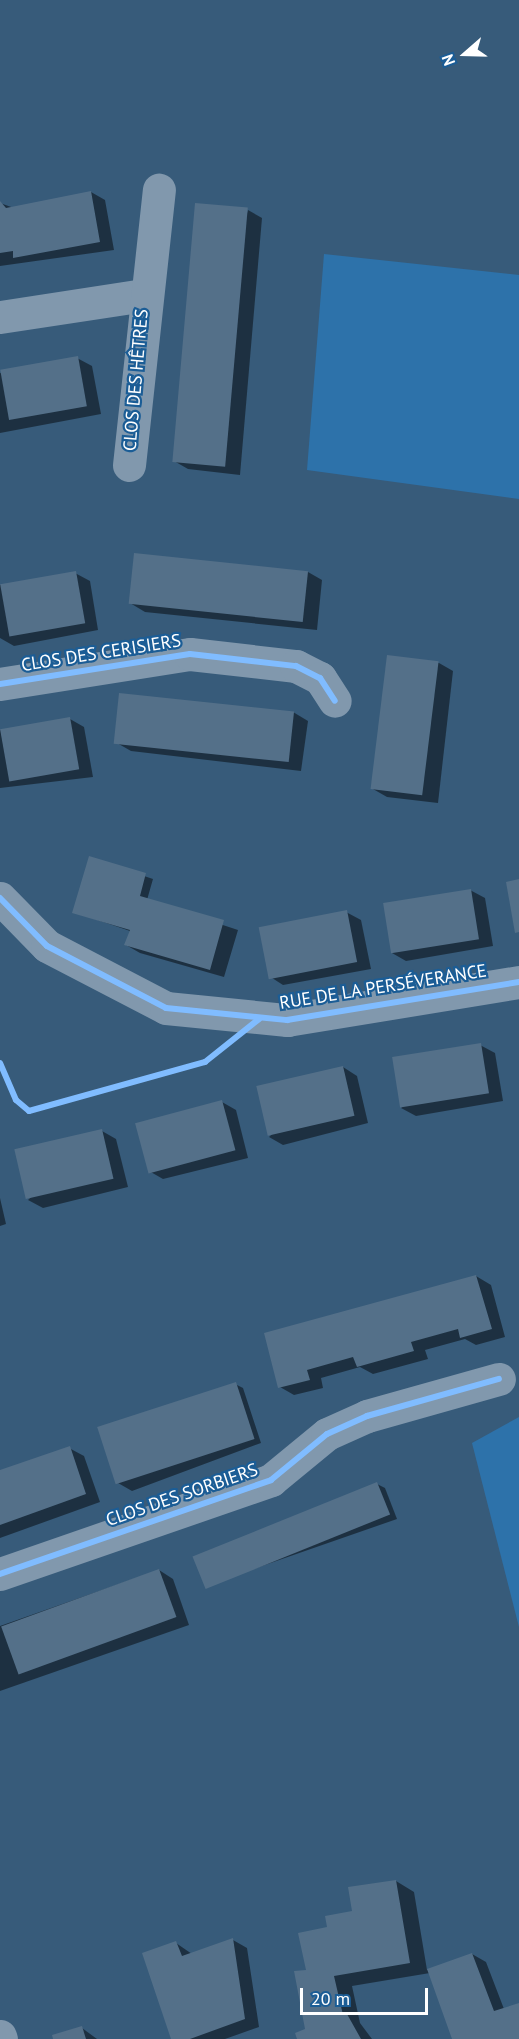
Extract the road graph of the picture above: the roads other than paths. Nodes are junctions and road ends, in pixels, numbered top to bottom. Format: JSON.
{"nodes":[{"id":1,"x":159,"y":190,"type":"dead end"},
{"id":2,"x":143,"y":296,"type":"junction"},
{"id":3,"x":0,"y":317,"type":"edge"},
{"id":4,"x":129,"y":465,"type":"dead end"},
{"id":5,"x":0,"y":684,"type":"edge"},
{"id":6,"x":335,"y":701,"type":"dead end"},
{"id":7,"x":0,"y":898,"type":"edge"},
{"id":8,"x":519,"y":982,"type":"edge"},
{"id":9,"x":499,"y":1379,"type":"dead end"},
{"id":10,"x":0,"y":1574,"type":"edge"}],
"edges":[{"from":1,"to":2,"type":"street","name":"CLOS DES HÊTRES"},
{"from":2,"to":3,"type":"street","name":"CLOS DES HÊTRES"},
{"from":2,"to":4,"type":"street","name":"CLOS DES HÊTRES"},
{"from":5,"to":6,"type":"street","name":"CLOS DES CERISIERS"},
{"from":7,"to":8,"type":"street","name":"RUE DE LA PERSÉVERANCE"},
{"from":9,"to":10,"type":"street","name":"CLOS DES SORBIERS"}]}
